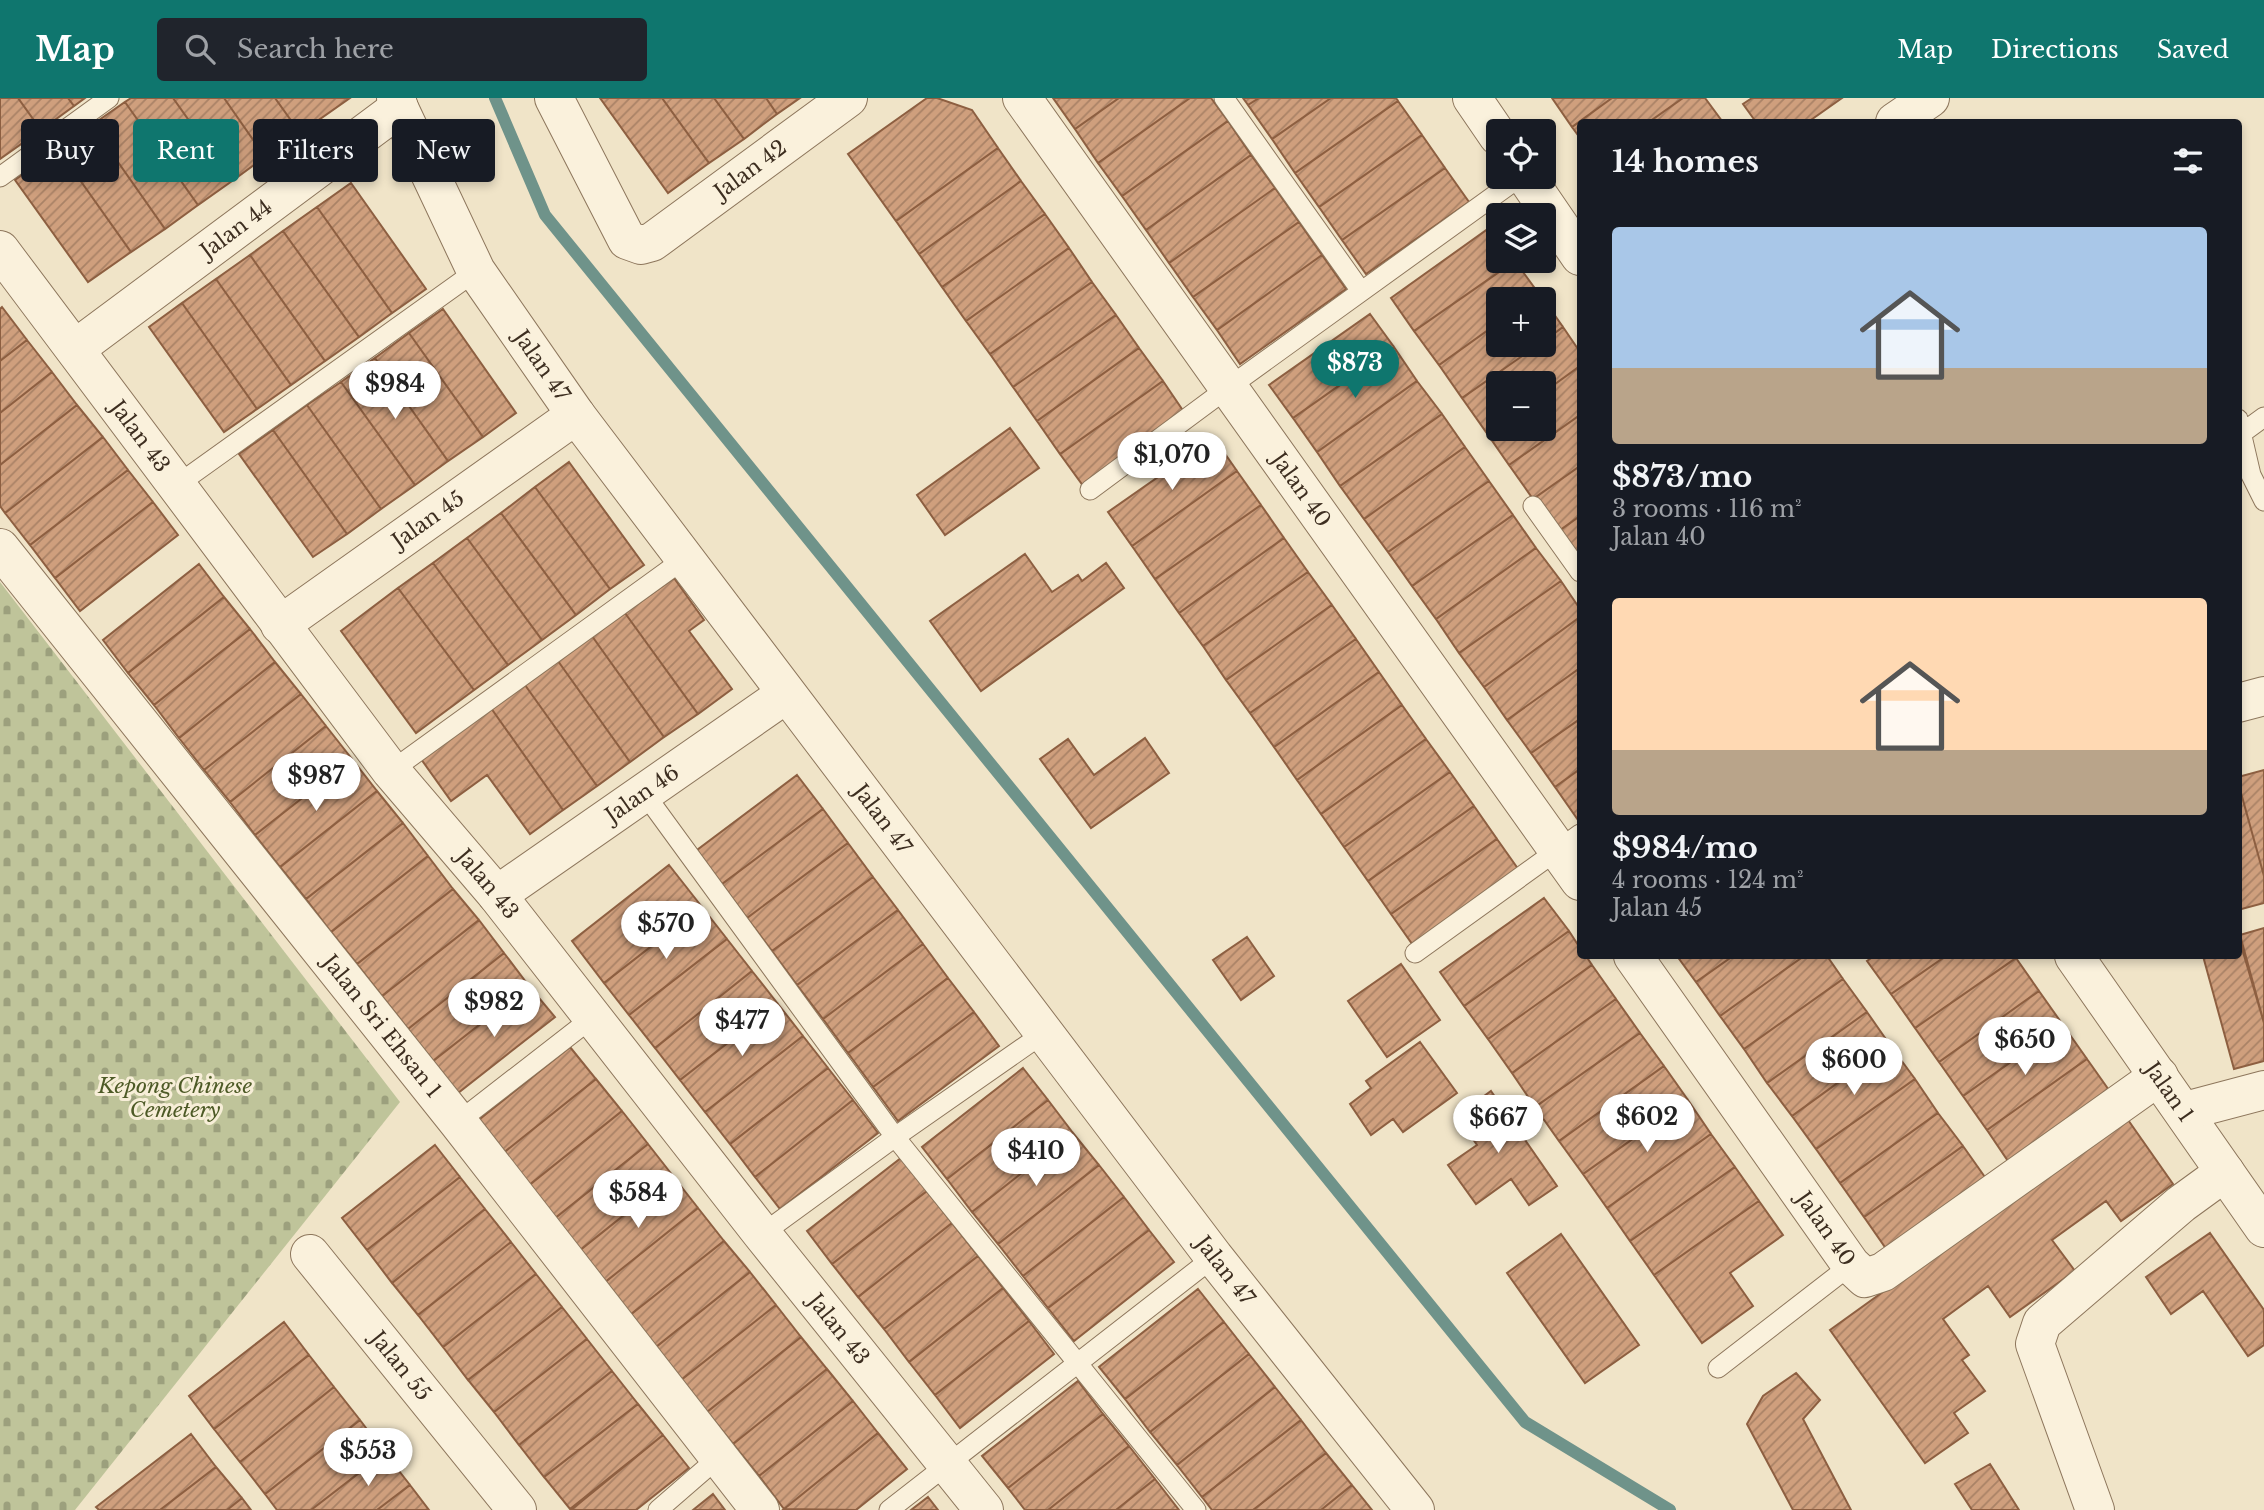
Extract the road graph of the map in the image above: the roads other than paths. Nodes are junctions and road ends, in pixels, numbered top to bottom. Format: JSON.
{"nodes":[{"id":1,"x":108,"y":98,"type":"edge"},
{"id":2,"x":554,"y":98,"type":"edge"},
{"id":3,"x":848,"y":98,"type":"edge"},
{"id":4,"x":1022,"y":98,"type":"edge"},
{"id":5,"x":1224,"y":98,"type":"edge"},
{"id":6,"x":1472,"y":98,"type":"edge"},
{"id":7,"x":1930,"y":98,"type":"edge"},
{"id":8,"x":398,"y":103,"type":"edge"},
{"id":9,"x":1486,"y":119,"type":"edge"},
{"id":10,"x":1899,"y":119,"type":"edge"},
{"id":11,"x":0,"y":177,"type":"edge"},
{"id":12,"x":1503,"y":189,"type":"edge"},
{"id":13,"x":1534,"y":189,"type":"edge"},
{"id":14,"x":0,"y":250,"type":"edge"},
{"id":15,"x":1577,"y":252,"type":"edge"},
{"id":16,"x":476,"y":271,"type":"junction"},
{"id":17,"x":1361,"y":291,"type":"junction"},
{"id":18,"x":75,"y":349,"type":"junction"},
{"id":19,"x":1229,"y":387,"type":"junction"},
{"id":20,"x":576,"y":415,"type":"junction"},
{"id":21,"x":2264,"y":417,"type":"edge"},
{"id":22,"x":2242,"y":425,"type":"edge"},
{"id":23,"x":2242,"y":446,"type":"edge"},
{"id":24,"x":2245,"y":476,"type":"edge"},
{"id":25,"x":177,"y":485,"type":"junction"},
{"id":26,"x":1090,"y":490,"type":"dead end"},
{"id":27,"x":2264,"y":501,"type":"edge"},
{"id":28,"x":1533,"y":506,"type":"dead end"},
{"id":29,"x":0,"y":548,"type":"edge"},
{"id":30,"x":684,"y":559,"type":"junction"},
{"id":31,"x":1577,"y":568,"type":"edge"},
{"id":32,"x":280,"y":625,"type":"junction"},
{"id":33,"x":786,"y":694,"type":"junction"},
{"id":34,"x":2264,"y":696,"type":"edge"},
{"id":35,"x":2242,"y":702,"type":"edge"},
{"id":36,"x":391,"y":771,"type":"junction"},
{"id":37,"x":644,"y":793,"type":"junction"},
{"id":38,"x":1569,"y":841,"type":"edge"},
{"id":39,"x":1577,"y":870,"type":"edge"},
{"id":40,"x":497,"y":895,"type":"junction"},
{"id":41,"x":1415,"y":953,"type":"dead end"},
{"id":42,"x":1635,"y":959,"type":"edge"},
{"id":43,"x":2076,"y":959,"type":"edge"},
{"id":44,"x":592,"y":1018,"type":"junction"},
{"id":45,"x":1044,"y":1033,"type":"junction"},
{"id":46,"x":2159,"y":1076,"type":"junction"},
{"id":47,"x":2264,"y":1090,"type":"edge"},
{"id":48,"x":2185,"y":1111,"type":"junction"},
{"id":49,"x":458,"y":1122,"type":"junction"},
{"id":50,"x":895,"y":1137,"type":"junction"},
{"id":51,"x":2225,"y":1172,"type":"junction"},
{"id":52,"x":2264,"y":1228,"type":"edge"},
{"id":53,"x":762,"y":1234,"type":"junction"},
{"id":54,"x":310,"y":1254,"type":"dead end"},
{"id":55,"x":1214,"y":1257,"type":"junction"},
{"id":56,"x":1851,"y":1265,"type":"junction"},
{"id":57,"x":1077,"y":1363,"type":"junction"},
{"id":58,"x":1718,"y":1368,"type":"dead end"},
{"id":59,"x":719,"y":1457,"type":"junction"},
{"id":60,"x":947,"y":1465,"type":"junction"},
{"id":61,"x":517,"y":1510,"type":"edge"},
{"id":62,"x":658,"y":1510,"type":"edge"},
{"id":63,"x":760,"y":1510,"type":"edge"},
{"id":64,"x":889,"y":1510,"type":"edge"},
{"id":65,"x":984,"y":1510,"type":"edge"},
{"id":66,"x":1196,"y":1510,"type":"edge"},
{"id":67,"x":1415,"y":1510,"type":"edge"},
{"id":68,"x":2095,"y":1510,"type":"edge"}],
"edges":[{"from":1,"to":11,"type":"lane"},
{"from":2,"to":3,"type":"street","name":"Jalan 42"},
{"from":4,"to":19,"type":"street","name":"Jalan 40"},
{"from":5,"to":17,"type":"lane"},
{"from":6,"to":9,"type":"street"},
{"from":7,"to":10,"type":"street"},
{"from":8,"to":16,"type":"street","name":"Jalan 47"},
{"from":8,"to":18,"type":"street","name":"Jalan 44"},
{"from":12,"to":17,"type":"lane"},
{"from":13,"to":15,"type":"street"},
{"from":14,"to":18,"type":"street","name":"Jalan 43"},
{"from":16,"to":20,"type":"street","name":"Jalan 47"},
{"from":16,"to":25,"type":"lane"},
{"from":17,"to":19,"type":"lane"},
{"from":18,"to":25,"type":"street","name":"Jalan 43"},
{"from":19,"to":26,"type":"lane"},
{"from":19,"to":38,"type":"street","name":"Jalan 40"},
{"from":20,"to":30,"type":"street","name":"Jalan 47"},
{"from":20,"to":32,"type":"street","name":"Jalan 45"},
{"from":21,"to":22,"type":"lane"},
{"from":23,"to":24,"type":"lane"},
{"from":24,"to":27,"type":"lane"},
{"from":25,"to":32,"type":"street","name":"Jalan 43"},
{"from":28,"to":31,"type":"lane"},
{"from":29,"to":49,"type":"street","name":"Jalan Sri Ehsan 1"},
{"from":30,"to":33,"type":"street","name":"Jalan 47"},
{"from":30,"to":36,"type":"lane"},
{"from":32,"to":36,"type":"street","name":"Jalan 43"},
{"from":33,"to":37,"type":"street","name":"Jalan 46"},
{"from":33,"to":45,"type":"street","name":"Jalan 47"},
{"from":34,"to":35,"type":"street"},
{"from":36,"to":40,"type":"street","name":"Jalan 43"},
{"from":37,"to":40,"type":"street","name":"Jalan 46"},
{"from":37,"to":50,"type":"lane"},
{"from":38,"to":39,"type":"street","name":"Jalan 40"},
{"from":38,"to":41,"type":"lane"},
{"from":40,"to":44,"type":"street","name":"Jalan 43"},
{"from":42,"to":56,"type":"street","name":"Jalan 40"},
{"from":43,"to":46,"type":"street","name":"Jalan 1"},
{"from":44,"to":49,"type":"lane"},
{"from":44,"to":53,"type":"street","name":"Jalan 43"},
{"from":45,"to":50,"type":"lane"},
{"from":45,"to":55,"type":"street","name":"Jalan 47"},
{"from":46,"to":48,"type":"street","name":"Jalan 1"},
{"from":46,"to":56,"type":"street","name":"Jalan 40"},
{"from":47,"to":48,"type":"street"},
{"from":48,"to":51,"type":"street","name":"Jalan 1"},
{"from":49,"to":59,"type":"street","name":"Jalan Sri Ehsan 1"},
{"from":50,"to":53,"type":"lane"},
{"from":50,"to":57,"type":"lane"},
{"from":51,"to":52,"type":"street","name":"Jalan 1"},
{"from":51,"to":68,"type":"street"},
{"from":53,"to":60,"type":"street","name":"Jalan 43"},
{"from":54,"to":61,"type":"street","name":"Jalan 55"},
{"from":55,"to":57,"type":"lane"},
{"from":55,"to":67,"type":"street","name":"Jalan 47"},
{"from":56,"to":58,"type":"lane"},
{"from":57,"to":60,"type":"lane"},
{"from":57,"to":66,"type":"lane"},
{"from":59,"to":62,"type":"lane"},
{"from":59,"to":63,"type":"street","name":"Jalan Sri Ehsan 1"},
{"from":60,"to":64,"type":"lane"},
{"from":60,"to":65,"type":"street","name":"Jalan 43"}]}
